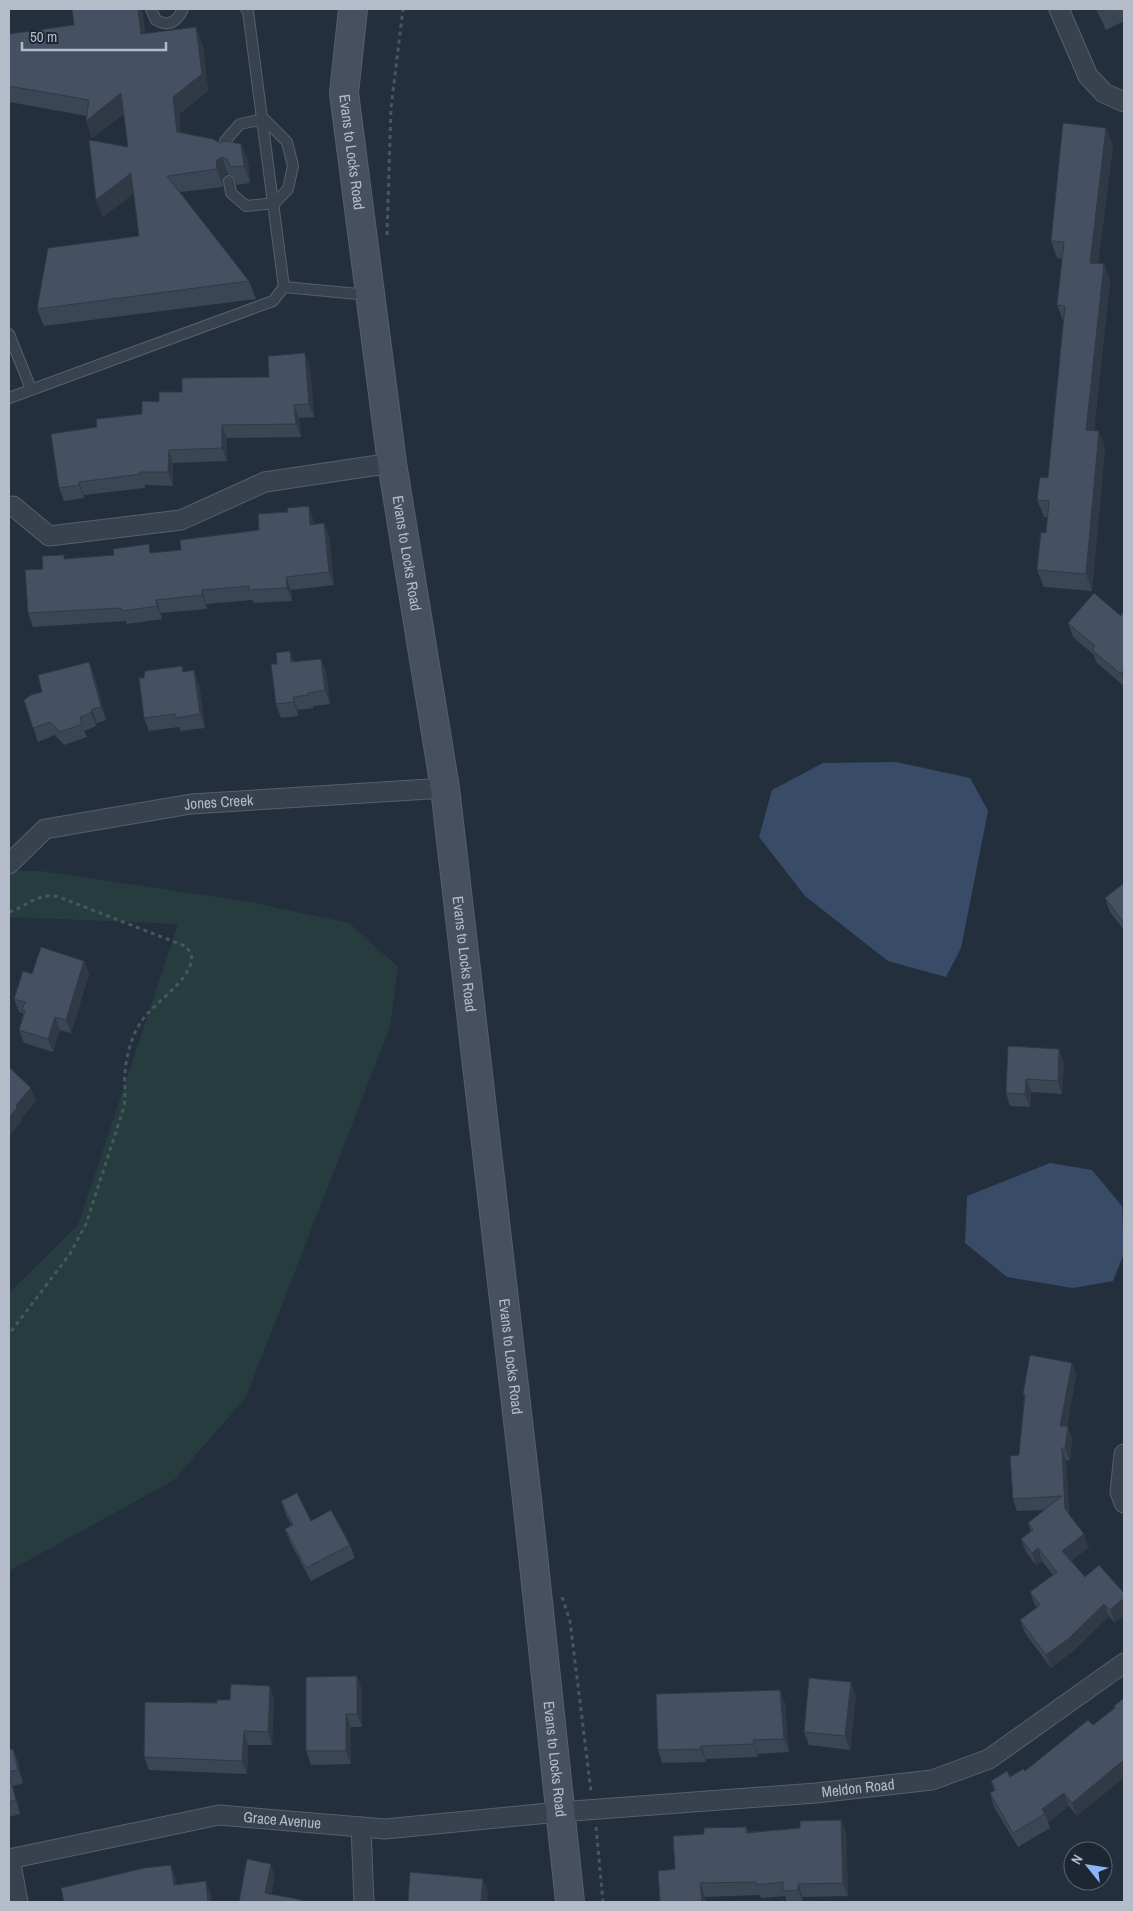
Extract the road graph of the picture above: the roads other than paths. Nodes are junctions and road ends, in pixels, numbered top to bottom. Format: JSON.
{"nodes":[{"id":1,"x":152,"y":9,"type":"edge"},
{"id":2,"x":184,"y":9,"type":"edge"},
{"id":3,"x":246,"y":9,"type":"edge"},
{"id":4,"x":353,"y":9,"type":"edge"},
{"id":5,"x":1059,"y":9,"type":"edge"},
{"id":6,"x":1124,"y":102,"type":"edge"},
{"id":7,"x":264,"y":120,"type":"junction"},
{"id":8,"x":226,"y":154,"type":"edge"},
{"id":9,"x":229,"y":181,"type":"edge"},
{"id":10,"x":275,"y":203,"type":"junction"},
{"id":11,"x":284,"y":287,"type":"junction"},
{"id":12,"x":370,"y":295,"type":"junction"},
{"id":13,"x":9,"y":334,"type":"edge"},
{"id":14,"x":31,"y":389,"type":"junction"},
{"id":15,"x":9,"y":398,"type":"edge"},
{"id":16,"x":392,"y":463,"type":"junction"},
{"id":17,"x":12,"y":506,"type":"dead end"},
{"id":18,"x":445,"y":788,"type":"junction"},
{"id":19,"x":9,"y":864,"type":"edge"},
{"id":20,"x":1124,"y":1454,"type":"edge"},
{"id":21,"x":1124,"y":1503,"type":"edge"},
{"id":22,"x":1124,"y":1663,"type":"edge"},
{"id":23,"x":559,"y":1812,"type":"junction"},
{"id":24,"x":362,"y":1827,"type":"junction"},
{"id":25,"x":10,"y":1859,"type":"edge"},
{"id":26,"x":18,"y":1902,"type":"edge"},
{"id":27,"x":364,"y":1902,"type":"edge"},
{"id":28,"x":570,"y":1902,"type":"edge"}],
"edges":[{"from":1,"to":2,"type":"lane"},
{"from":3,"to":7,"type":"lane"},
{"from":4,"to":12,"type":"street","name":"Evans to Locks Road"},
{"from":5,"to":6,"type":"street"},
{"from":7,"to":8,"type":"lane"},
{"from":7,"to":10,"type":"lane"},
{"from":7,"to":10,"type":"lane"},
{"from":9,"to":10,"type":"lane"},
{"from":10,"to":11,"type":"lane"},
{"from":11,"to":12,"type":"lane"},
{"from":11,"to":14,"type":"lane"},
{"from":12,"to":16,"type":"street","name":"Evans to Locks Road"},
{"from":13,"to":14,"type":"lane"},
{"from":14,"to":15,"type":"lane"},
{"from":16,"to":17,"type":"street"},
{"from":16,"to":18,"type":"street","name":"Evans to Locks Road"},
{"from":18,"to":19,"type":"street","name":"Jones Creek"},
{"from":18,"to":23,"type":"street","name":"Evans to Locks Road"},
{"from":20,"to":21,"type":"street"},
{"from":22,"to":23,"type":"street","name":"Meldon Road"},
{"from":23,"to":24,"type":"street","name":"Grace Avenue"},
{"from":23,"to":28,"type":"street","name":"Evans to Locks Road"},
{"from":24,"to":25,"type":"street","name":"Grace Avenue"},
{"from":24,"to":27,"type":"street"},
{"from":25,"to":26,"type":"street"}]}
